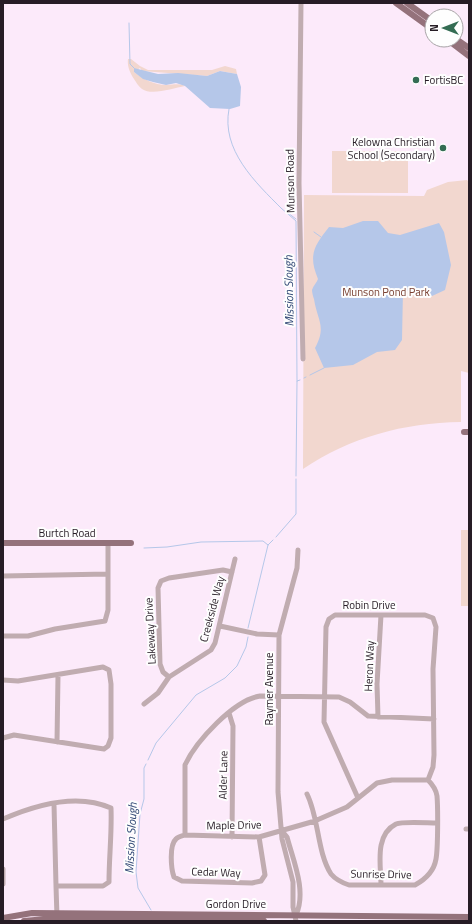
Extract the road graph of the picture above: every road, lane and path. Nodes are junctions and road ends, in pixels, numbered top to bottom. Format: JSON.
{"nodes":[{"id":1,"x":300,"y":3,"type":"edge"},
{"id":2,"x":396,"y":3,"type":"edge"},
{"id":3,"x":411,"y":6,"type":"edge"},
{"id":4,"x":424,"y":15,"type":"edge"},
{"id":5,"x":424,"y":20,"type":"edge"},
{"id":6,"x":458,"y":48,"type":"edge"},
{"id":7,"x":469,"y":56,"type":"edge"},
{"id":8,"x":303,"y":359,"type":"dead end"},
{"id":9,"x":3,"y":543,"type":"edge"},
{"id":10,"x":108,"y":543,"type":"junction"},
{"id":11,"x":131,"y":543,"type":"dead end"},
{"id":12,"x":298,"y":550,"type":"dead end"},
{"id":13,"x":235,"y":559,"type":"dead end"},
{"id":14,"x":232,"y":572,"type":"junction"},
{"id":15,"x":108,"y":574,"type":"junction"},
{"id":16,"x":3,"y":576,"type":"edge"},
{"id":17,"x":381,"y":615,"type":"junction"},
{"id":18,"x":220,"y":626,"type":"junction"},
{"id":19,"x":279,"y":635,"type":"junction"},
{"id":20,"x":3,"y":636,"type":"edge"},
{"id":21,"x":58,"y":675,"type":"junction"},
{"id":22,"x":169,"y":677,"type":"junction"},
{"id":23,"x":3,"y":680,"type":"edge"},
{"id":24,"x":279,"y":696,"type":"junction"},
{"id":25,"x":325,"y":696,"type":"junction"},
{"id":26,"x":144,"y":704,"type":"dead end"},
{"id":27,"x":229,"y":713,"type":"junction"},
{"id":28,"x":378,"y":717,"type":"junction"},
{"id":29,"x":434,"y":719,"type":"junction"},
{"id":30,"x":3,"y":738,"type":"edge"},
{"id":31,"x":57,"y":742,"type":"junction"},
{"id":32,"x":428,"y":780,"type":"junction"},
{"id":33,"x":307,"y":794,"type":"dead end"},
{"id":34,"x":358,"y":798,"type":"junction"},
{"id":35,"x":54,"y":804,"type":"junction"},
{"id":36,"x":3,"y":819,"type":"edge"},
{"id":37,"x":315,"y":821,"type":"junction"},
{"id":38,"x":436,"y":823,"type":"junction"},
{"id":39,"x":282,"y":831,"type":"junction"},
{"id":40,"x":185,"y":835,"type":"junction"},
{"id":41,"x":232,"y":837,"type":"junction"},
{"id":42,"x":259,"y":837,"type":"junction"},
{"id":43,"x":3,"y":869,"type":"edge"},
{"id":44,"x":3,"y":884,"type":"edge"},
{"id":45,"x":56,"y":886,"type":"junction"},
{"id":46,"x":381,"y":886,"type":"junction"},
{"id":47,"x":57,"y":916,"type":"junction"},
{"id":48,"x":469,"y":916,"type":"edge"},
{"id":49,"x":3,"y":918,"type":"edge"},
{"id":50,"x":296,"y":918,"type":"edge"},
{"id":51,"x":24,"y":921,"type":"edge"},
{"id":52,"x":264,"y":921,"type":"edge"}],
"edges":[{"from":1,"to":8,"type":"street","name":"Munson Road"},
{"from":2,"to":3,"type":"main road"},
{"from":3,"to":4,"type":"main road"},
{"from":3,"to":5,"type":"main road"},
{"from":6,"to":7,"type":"main road"},
{"from":9,"to":10,"type":"main road","name":"Burtch Road"},
{"from":10,"to":11,"type":"main road","name":"Burtch Road"},
{"from":10,"to":15,"type":"street"},
{"from":12,"to":19,"type":"street","name":"Raymer Avenue"},
{"from":13,"to":14,"type":"street","name":"Creekside Way"},
{"from":14,"to":18,"type":"street","name":"Creekside Way"},
{"from":14,"to":22,"type":"street","name":"Lakeway Drive"},
{"from":15,"to":16,"type":"street"},
{"from":15,"to":20,"type":"street"},
{"from":17,"to":25,"type":"street","name":"Robin Drive"},
{"from":17,"to":28,"type":"street","name":"Heron Way"},
{"from":17,"to":29,"type":"street","name":"Robin Drive"},
{"from":18,"to":19,"type":"street"},
{"from":18,"to":22,"type":"street","name":"Creekside Way"},
{"from":19,"to":24,"type":"street","name":"Raymer Avenue"},
{"from":21,"to":23,"type":"street"},
{"from":21,"to":31,"type":"street"},
{"from":21,"to":31,"type":"street"},
{"from":22,"to":26,"type":"street","name":"Creekside Way"},
{"from":24,"to":25,"type":"street"},
{"from":24,"to":27,"type":"street"},
{"from":24,"to":39,"type":"street","name":"Raymer Avenue"},
{"from":25,"to":28,"type":"street"},
{"from":25,"to":34,"type":"street","name":"Robin Drive"},
{"from":27,"to":40,"type":"street"},
{"from":27,"to":41,"type":"street","name":"Alder Lane"},
{"from":28,"to":29,"type":"street"},
{"from":29,"to":32,"type":"street","name":"Robin Drive"},
{"from":30,"to":31,"type":"street"},
{"from":32,"to":34,"type":"street"},
{"from":32,"to":38,"type":"street","name":"Sunrise Drive"},
{"from":33,"to":37,"type":"street","name":"Sunrise Drive"},
{"from":34,"to":37,"type":"street"},
{"from":35,"to":36,"type":"street"},
{"from":35,"to":45,"type":"street"},
{"from":35,"to":45,"type":"street"},
{"from":37,"to":39,"type":"street"},
{"from":37,"to":46,"type":"street","name":"Sunrise Drive"},
{"from":38,"to":46,"type":"street","name":"Sunrise Drive"},
{"from":38,"to":46,"type":"street"},
{"from":39,"to":42,"type":"street","name":"Maple Drive"},
{"from":39,"to":50,"type":"street","name":"Raymer Avenue"},
{"from":40,"to":41,"type":"street","name":"Maple Drive"},
{"from":40,"to":42,"type":"street","name":"Cedar Way"},
{"from":41,"to":42,"type":"street","name":"Maple Drive"},
{"from":43,"to":44,"type":"street"},
{"from":45,"to":47,"type":"street"},
{"from":47,"to":49,"type":"main road","name":"Gordon Drive"},
{"from":47,"to":50,"type":"main road","name":"Gordon Drive"},
{"from":47,"to":51,"type":"main road","name":"Gordon Drive"},
{"from":47,"to":52,"type":"main road","name":"Gordon Drive"},
{"from":48,"to":50,"type":"main road","name":"Gordon Drive"}]}
